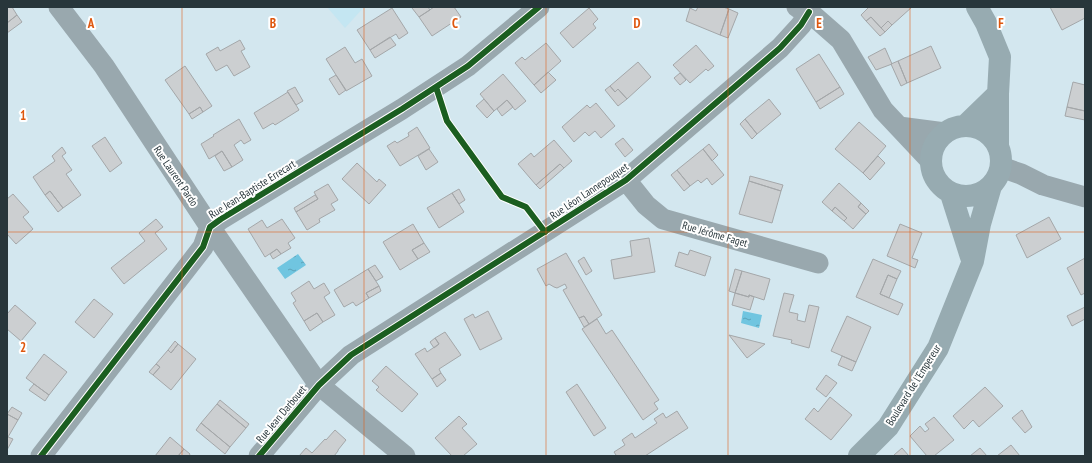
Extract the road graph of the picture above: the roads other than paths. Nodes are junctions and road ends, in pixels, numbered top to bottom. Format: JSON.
{"nodes":[{"id":1,"x":59,"y":7,"type":"edge"},
{"id":2,"x":538,"y":7,"type":"edge"},
{"id":3,"x":977,"y":7,"type":"edge"},
{"id":4,"x":803,"y":10,"type":"edge"},
{"id":5,"x":998,"y":94,"type":"junction"},
{"id":6,"x":899,"y":126,"type":"junction"},
{"id":7,"x":955,"y":130,"type":"junction"},
{"id":8,"x":930,"y":160,"type":"junction"},
{"id":9,"x":997,"y":169,"type":"junction"},
{"id":10,"x":626,"y":180,"type":"junction"},
{"id":11,"x":951,"y":194,"type":"junction"},
{"id":12,"x":1085,"y":197,"type":"edge"},
{"id":13,"x":210,"y":227,"type":"junction"},
{"id":14,"x":973,"y":261,"type":"junction"},
{"id":15,"x":818,"y":263,"type":"dead end"},
{"id":16,"x":319,"y":385,"type":"junction"},
{"id":17,"x":41,"y":456,"type":"edge"},
{"id":18,"x":259,"y":456,"type":"edge"},
{"id":19,"x":405,"y":456,"type":"edge"},
{"id":20,"x":859,"y":456,"type":"edge"}],
"edges":[{"from":1,"to":13,"type":"street","name":"Rue Laurent Pardo"},
{"from":2,"to":13,"type":"street","name":"Rue Jean-Baptiste Errecart"},
{"from":3,"to":5,"type":"main road","name":"Boulevard de l'Empereur"},
{"from":4,"to":6,"type":"street"},
{"from":4,"to":10,"type":"street","name":"Rue Léon Lannepouquet"},
{"from":5,"to":7,"type":"main road"},
{"from":5,"to":9,"type":"main road","name":"Boulevard de l'Empereur"},
{"from":6,"to":7,"type":"street"},
{"from":6,"to":8,"type":"street"},
{"from":7,"to":8,"type":"main road"},
{"from":7,"to":9,"type":"main road"},
{"from":8,"to":11,"type":"main road"},
{"from":9,"to":11,"type":"main road"},
{"from":9,"to":12,"type":"street"},
{"from":9,"to":14,"type":"main road","name":"Boulevard de l'Empereur"},
{"from":10,"to":15,"type":"street","name":"Rue Jérôme Faget"},
{"from":10,"to":16,"type":"street","name":"Rue Léon Lannepouquet"},
{"from":11,"to":14,"type":"main road"},
{"from":13,"to":16,"type":"street","name":"Rue Laurent Pardo"},
{"from":13,"to":17,"type":"street","name":"Rue Jean-Baptiste Errecart"},
{"from":14,"to":20,"type":"main road","name":"Boulevard de l'Empereur"},
{"from":16,"to":18,"type":"street","name":"Rue Jean Darbouet"},
{"from":16,"to":19,"type":"street","name":"Rue Laurent Pardo"}]}
